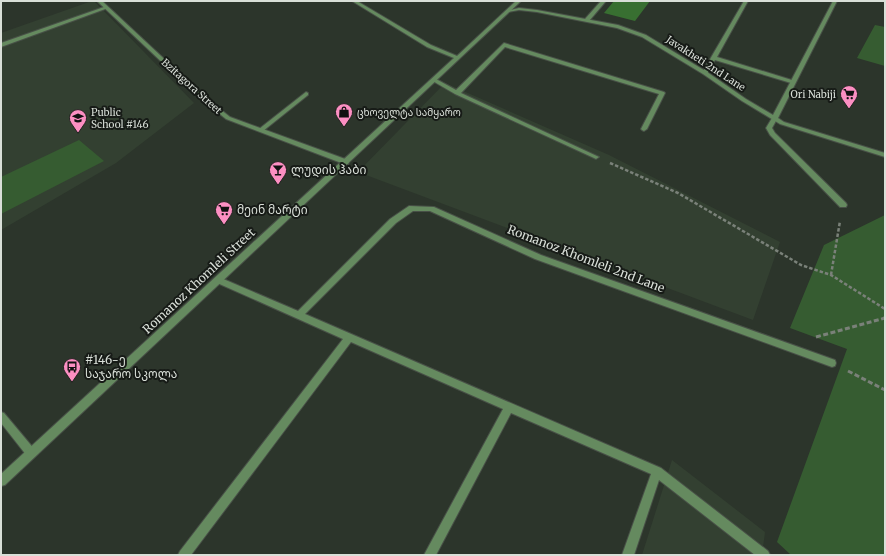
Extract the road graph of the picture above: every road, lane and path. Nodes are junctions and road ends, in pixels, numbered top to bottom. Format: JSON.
{"nodes":[{"id":1,"x":99,"y":1,"type":"edge"},
{"id":2,"x":354,"y":1,"type":"edge"},
{"id":3,"x":519,"y":1,"type":"edge"},
{"id":4,"x":604,"y":1,"type":"edge"},
{"id":5,"x":746,"y":1,"type":"edge"},
{"id":6,"x":835,"y":1,"type":"edge"},
{"id":7,"x":106,"y":8,"type":"junction"},
{"id":8,"x":508,"y":11,"type":"junction"},
{"id":9,"x":587,"y":20,"type":"junction"},
{"id":10,"x":1,"y":45,"type":"edge"},
{"id":11,"x":458,"y":58,"type":"junction"},
{"id":12,"x":714,"y":58,"type":"junction"},
{"id":13,"x":705,"y":72,"type":"junction"},
{"id":14,"x":434,"y":80,"type":"junction"},
{"id":15,"x":793,"y":82,"type":"junction"},
{"id":16,"x":457,"y":93,"type":"junction"},
{"id":17,"x":306,"y":94,"type":"dead end"},
{"id":18,"x":774,"y":119,"type":"junction"},
{"id":19,"x":644,"y":129,"type":"dead end"},
{"id":20,"x":261,"y":130,"type":"junction"},
{"id":21,"x":885,"y":155,"type":"edge"},
{"id":22,"x":596,"y":157,"type":"joint"},
{"id":23,"x":346,"y":162,"type":"junction"},
{"id":24,"x":843,"y":205,"type":"joint"},
{"id":25,"x":831,"y":275,"type":"junction"},
{"id":26,"x":218,"y":280,"type":"junction"},
{"id":27,"x":885,"y":309,"type":"edge"},
{"id":28,"x":298,"y":316,"type":"junction"},
{"id":29,"x":885,"y":318,"type":"edge"},
{"id":30,"x":349,"y":338,"type":"junction"},
{"id":31,"x":801,"y":352,"type":"junction"},
{"id":32,"x":832,"y":363,"type":"joint"},
{"id":33,"x":885,"y":390,"type":"edge"},
{"id":34,"x":508,"y":408,"type":"junction"},
{"id":35,"x":1,"y":416,"type":"edge"},
{"id":36,"x":31,"y":453,"type":"junction"},
{"id":37,"x":656,"y":472,"type":"junction"},
{"id":38,"x":1,"y":481,"type":"edge"},
{"id":39,"x":184,"y":555,"type":"edge"},
{"id":40,"x":430,"y":555,"type":"edge"},
{"id":41,"x":628,"y":555,"type":"edge"},
{"id":42,"x":764,"y":555,"type":"edge"}],
"edges":[{"from":1,"to":7,"type":"street","name":"Bzitagora Street"},
{"from":2,"to":11,"type":"street"},
{"from":3,"to":8,"type":"street","name":"Romanoz Khomleli Street"},
{"from":4,"to":9,"type":"street"},
{"from":5,"to":12,"type":"street"},
{"from":6,"to":15,"type":"street"},
{"from":7,"to":10,"type":"street"},
{"from":7,"to":20,"type":"street","name":"Bzitagora Street"},
{"from":8,"to":9,"type":"street","name":"Javakheti 2nd Lane"},
{"from":8,"to":11,"type":"street","name":"Romanoz Khomleli Street"},
{"from":9,"to":13,"type":"street","name":"Javakheti 2nd Lane"},
{"from":11,"to":14,"type":"street","name":"Romanoz Khomleli Street"},
{"from":12,"to":13,"type":"street"},
{"from":12,"to":15,"type":"street"},
{"from":13,"to":18,"type":"street","name":"Javakheti 2nd Lane"},
{"from":14,"to":16,"type":"street"},
{"from":14,"to":23,"type":"street","name":"Romanoz Khomleli Street"},
{"from":15,"to":18,"type":"street"},
{"from":16,"to":19,"type":"street"},
{"from":16,"to":22,"type":"street"},
{"from":17,"to":20,"type":"street"},
{"from":18,"to":21,"type":"street","name":"Javakheti 2nd Lane"},
{"from":18,"to":24,"type":"street"},
{"from":20,"to":23,"type":"street","name":"Bzitagora Street"},
{"from":22,"to":25,"type":"path"},
{"from":23,"to":26,"type":"street","name":"Romanoz Khomleli Street"},
{"from":24,"to":25,"type":"path"},
{"from":25,"to":27,"type":"path"},
{"from":26,"to":28,"type":"street"},
{"from":26,"to":36,"type":"street","name":"Romanoz Khomleli Street"},
{"from":28,"to":30,"type":"street"},
{"from":28,"to":31,"type":"street","name":"Romanoz Khomleli 2nd Lane"},
{"from":29,"to":31,"type":"path"},
{"from":30,"to":34,"type":"street"},
{"from":30,"to":39,"type":"street"},
{"from":31,"to":32,"type":"street","name":"Romanoz Khomleli 2nd Lane"},
{"from":32,"to":33,"type":"path"},
{"from":34,"to":37,"type":"street"},
{"from":34,"to":40,"type":"street"},
{"from":35,"to":36,"type":"street"},
{"from":36,"to":38,"type":"street","name":"Romanoz Khomleli Street"},
{"from":37,"to":41,"type":"street"},
{"from":37,"to":42,"type":"street"}]}
